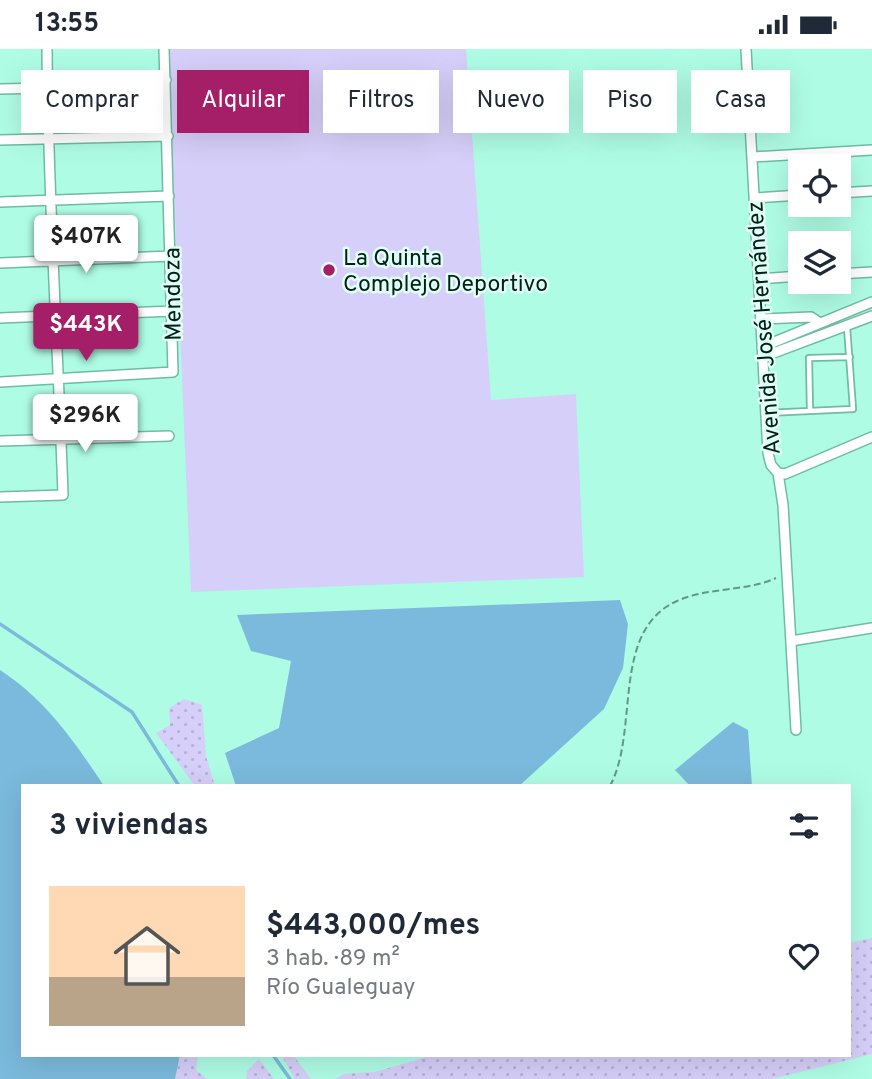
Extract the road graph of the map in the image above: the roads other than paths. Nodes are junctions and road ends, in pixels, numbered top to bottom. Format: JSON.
{"nodes":[{"id":1,"x":47,"y":49,"type":"edge"},
{"id":2,"x":164,"y":49,"type":"edge"},
{"id":3,"x":747,"y":49,"type":"edge"},
{"id":4,"x":47,"y":70,"type":"edge"},
{"id":5,"x":163,"y":81,"type":"edge"},
{"id":6,"x":166,"y":81,"type":"junction"},
{"id":7,"x":21,"y":88,"type":"edge"},
{"id":8,"x":0,"y":89,"type":"edge"},
{"id":9,"x":50,"y":133,"type":"edge"},
{"id":10,"x":168,"y":136,"type":"junction"},
{"id":11,"x":50,"y":137,"type":"junction"},
{"id":12,"x":0,"y":140,"type":"edge"},
{"id":13,"x":872,"y":150,"type":"edge"},
{"id":14,"x":753,"y":157,"type":"junction"},
{"id":15,"x":872,"y":191,"type":"edge"},
{"id":16,"x":851,"y":192,"type":"edge"},
{"id":17,"x":169,"y":196,"type":"junction"},
{"id":18,"x":788,"y":196,"type":"edge"},
{"id":19,"x":755,"y":198,"type":"junction"},
{"id":20,"x":52,"y":201,"type":"junction"},
{"id":21,"x":0,"y":202,"type":"edge"},
{"id":22,"x":171,"y":255,"type":"junction"},
{"id":23,"x":51,"y":261,"type":"junction"},
{"id":24,"x":0,"y":263,"type":"edge"},
{"id":25,"x":872,"y":272,"type":"edge"},
{"id":26,"x":851,"y":273,"type":"edge"},
{"id":27,"x":788,"y":277,"type":"edge"},
{"id":28,"x":759,"y":279,"type":"junction"},
{"id":29,"x":872,"y":302,"type":"edge"},
{"id":30,"x":173,"y":311,"type":"junction"},
{"id":31,"x":57,"y":316,"type":"junction"},
{"id":32,"x":872,"y":316,"type":"edge"},
{"id":33,"x":0,"y":318,"type":"edge"},
{"id":34,"x":761,"y":319,"type":"junction"},
{"id":35,"x":820,"y":323,"type":"junction"},
{"id":36,"x":847,"y":326,"type":"junction"},
{"id":37,"x":762,"y":352,"type":"junction"},
{"id":38,"x":850,"y":356,"type":"junction"},
{"id":39,"x":59,"y":380,"type":"junction"},
{"id":40,"x":0,"y":382,"type":"edge"},
{"id":41,"x":810,"y":411,"type":"junction"},
{"id":42,"x":766,"y":413,"type":"junction"},
{"id":43,"x":169,"y":436,"type":"dead end"},
{"id":44,"x":872,"y":436,"type":"edge"},
{"id":45,"x":61,"y":439,"type":"junction"},
{"id":46,"x":0,"y":441,"type":"edge"},
{"id":47,"x":778,"y":473,"type":"junction"},
{"id":48,"x":0,"y":497,"type":"edge"},
{"id":49,"x":872,"y":628,"type":"edge"},
{"id":50,"x":791,"y":641,"type":"junction"},
{"id":51,"x":796,"y":730,"type":"dead end"}],
"edges":[{"from":1,"to":4,"type":"street"},
{"from":2,"to":6,"type":"street","name":"Mendoza"},
{"from":3,"to":14,"type":"street","name":"Avenida José Hernández"},
{"from":5,"to":6,"type":"street"},
{"from":6,"to":10,"type":"street","name":"Mendoza"},
{"from":7,"to":8,"type":"street"},
{"from":9,"to":11,"type":"street"},
{"from":10,"to":11,"type":"street"},
{"from":10,"to":17,"type":"street","name":"Mendoza"},
{"from":11,"to":12,"type":"street"},
{"from":11,"to":20,"type":"street"},
{"from":13,"to":14,"type":"street"},
{"from":14,"to":19,"type":"street","name":"Avenida José Hernández"},
{"from":15,"to":16,"type":"street"},
{"from":17,"to":20,"type":"street"},
{"from":17,"to":22,"type":"street","name":"Mendoza"},
{"from":18,"to":19,"type":"street"},
{"from":19,"to":28,"type":"street","name":"Avenida José Hernández"},
{"from":20,"to":21,"type":"street"},
{"from":20,"to":23,"type":"street"},
{"from":22,"to":23,"type":"street"},
{"from":22,"to":30,"type":"street","name":"Mendoza"},
{"from":23,"to":24,"type":"street"},
{"from":23,"to":31,"type":"street"},
{"from":25,"to":26,"type":"street"},
{"from":27,"to":28,"type":"street"},
{"from":28,"to":34,"type":"street","name":"Avenida José Hernández"},
{"from":29,"to":35,"type":"street"},
{"from":30,"to":31,"type":"street"},
{"from":30,"to":39,"type":"street","name":"Mendoza"},
{"from":31,"to":33,"type":"street"},
{"from":31,"to":39,"type":"street"},
{"from":32,"to":36,"type":"street"},
{"from":34,"to":35,"type":"street"},
{"from":34,"to":37,"type":"street","name":"Avenida José Hernández"},
{"from":35,"to":37,"type":"street"},
{"from":36,"to":37,"type":"street"},
{"from":36,"to":38,"type":"lane"},
{"from":37,"to":42,"type":"street","name":"Avenida José Hernández"},
{"from":38,"to":41,"type":"lane"},
{"from":38,"to":41,"type":"lane"},
{"from":39,"to":40,"type":"street"},
{"from":39,"to":45,"type":"street"},
{"from":41,"to":42,"type":"lane"},
{"from":42,"to":47,"type":"street","name":"Avenida José Hernández"},
{"from":43,"to":45,"type":"street"},
{"from":44,"to":47,"type":"street"},
{"from":45,"to":46,"type":"street"},
{"from":45,"to":48,"type":"street"},
{"from":47,"to":50,"type":"street","name":"Avenida José Hernández"},
{"from":49,"to":50,"type":"street"},
{"from":50,"to":51,"type":"street","name":"Avenida José Hernández"}]}
